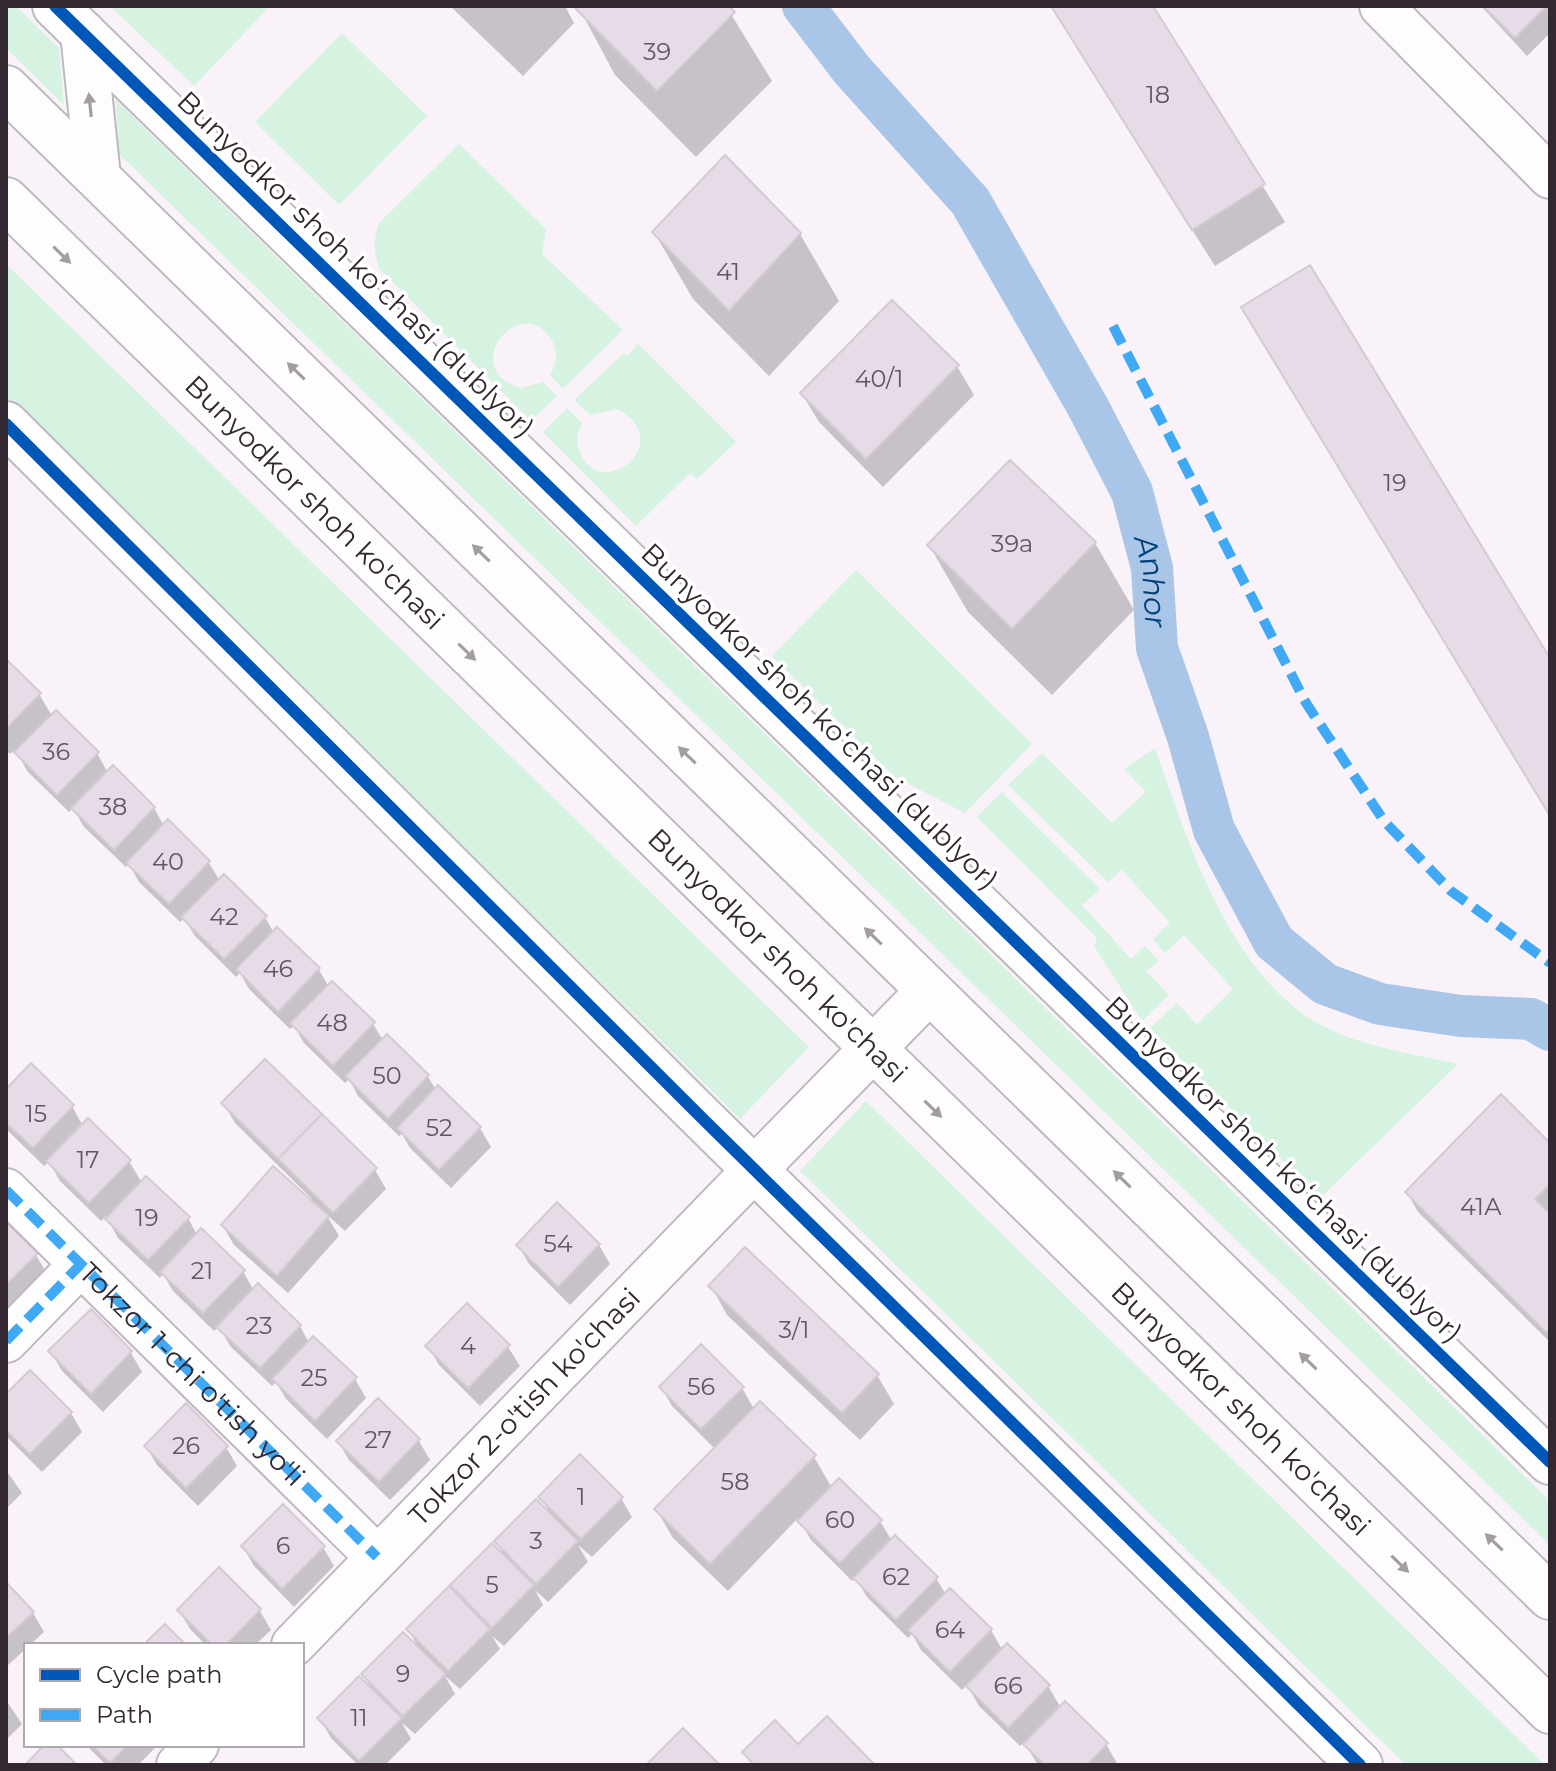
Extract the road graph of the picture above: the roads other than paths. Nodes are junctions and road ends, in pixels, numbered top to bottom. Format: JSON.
{"nodes":[{"id":1,"x":1381,"y":6,"type":"edge"},
{"id":2,"x":69,"y":19,"type":"edge"},
{"id":3,"x":6,"y":88,"type":"edge"},
{"id":4,"x":98,"y":177,"type":"junction"},
{"id":5,"x":1550,"y":177,"type":"edge"},
{"id":6,"x":6,"y":200,"type":"edge"},
{"id":7,"x":6,"y":424,"type":"edge"},
{"id":8,"x":929,"y":991,"type":"junction"},
{"id":9,"x":872,"y":1049,"type":"junction"},
{"id":10,"x":755,"y":1169,"type":"junction"},
{"id":11,"x":6,"y":1190,"type":"edge"},
{"id":12,"x":81,"y":1264,"type":"junction"},
{"id":13,"x":6,"y":1341,"type":"edge"},
{"id":14,"x":1550,"y":1462,"type":"edge"},
{"id":15,"x":377,"y":1557,"type":"junction"},
{"id":16,"x":1550,"y":1597,"type":"edge"},
{"id":17,"x":295,"y":1643,"type":"edge"},
{"id":18,"x":1550,"y":1711,"type":"edge"},
{"id":19,"x":195,"y":1747,"type":"edge"},
{"id":20,"x":178,"y":1765,"type":"edge"},
{"id":21,"x":1360,"y":1765,"type":"edge"}],
"edges":[{"from":1,"to":5,"type":"street"},
{"from":4,"to":2,"type":"main road","one_way":true},
{"from":2,"to":14,"type":"main road","name":"Bunyodkor shoh koʻchasi (dublyor)"},
{"from":3,"to":4,"type":"main road"},
{"from":8,"to":4,"type":"main road","one_way":true},
{"from":6,"to":9,"type":"main road","name":"Bunyodkor shoh ko'chasi","one_way":true},
{"from":7,"to":10,"type":"main road"},
{"from":8,"to":9,"type":"main road"},
{"from":16,"to":8,"type":"main road","one_way":true},
{"from":9,"to":10,"type":"main road"},
{"from":9,"to":18,"type":"main road","name":"Bunyodkor shoh ko'chasi","one_way":true},
{"from":10,"to":15,"type":"street","name":"Tokzor 2-o'tish ko'chasi"},
{"from":10,"to":21,"type":"main road"},
{"from":11,"to":12,"type":"street","name":"Tokzor 1-chi o'tish yo'li"},
{"from":12,"to":13,"type":"street"},
{"from":12,"to":15,"type":"street","name":"Tokzor 1-chi o'tish yo'li"},
{"from":15,"to":17,"type":"street","name":"Tokzor 2-o'tish ko'chasi"},
{"from":19,"to":20,"type":"street"}]}
